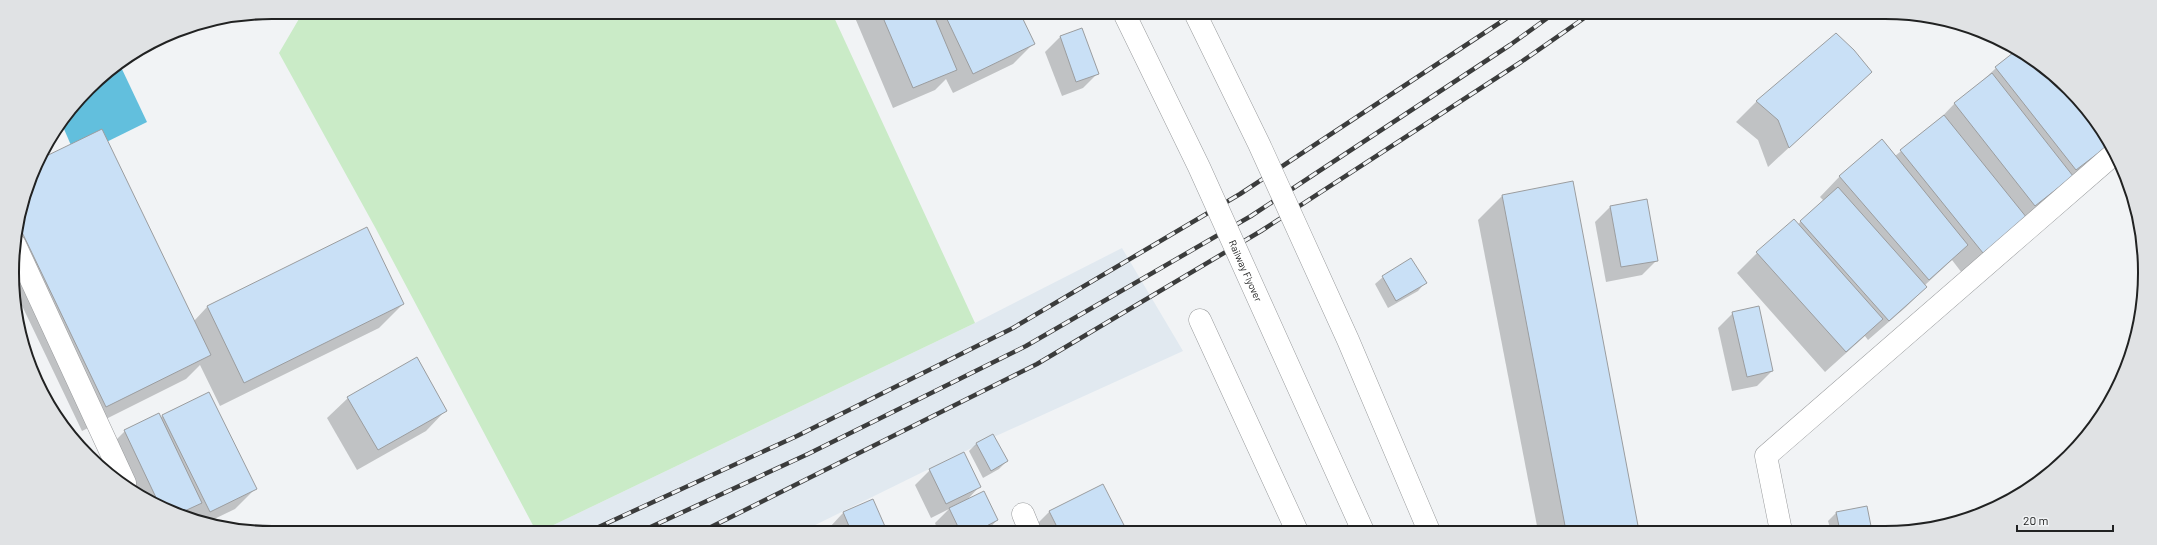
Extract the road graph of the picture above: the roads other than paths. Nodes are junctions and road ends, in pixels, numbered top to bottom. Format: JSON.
{"nodes":[{"id":1,"x":1127,"y":19,"type":"edge"},
{"id":2,"x":1199,"y":19,"type":"edge"},
{"id":3,"x":2110,"y":157,"type":"edge"},
{"id":4,"x":20,"y":256,"type":"edge"},
{"id":5,"x":1200,"y":320,"type":"dead end"},
{"id":6,"x":122,"y":477,"type":"edge"},
{"id":7,"x":1294,"y":526,"type":"edge"},
{"id":8,"x":1361,"y":526,"type":"edge"},
{"id":9,"x":1427,"y":526,"type":"edge"},
{"id":10,"x":1780,"y":526,"type":"edge"}],
"edges":[{"from":1,"to":8,"type":"main road","name":"Railway Flyover","bridge":true},
{"from":2,"to":9,"type":"main road","bridge":true},
{"from":3,"to":10,"type":"main road"},
{"from":4,"to":6,"type":"main road"},
{"from":5,"to":7,"type":"main road"}]}
